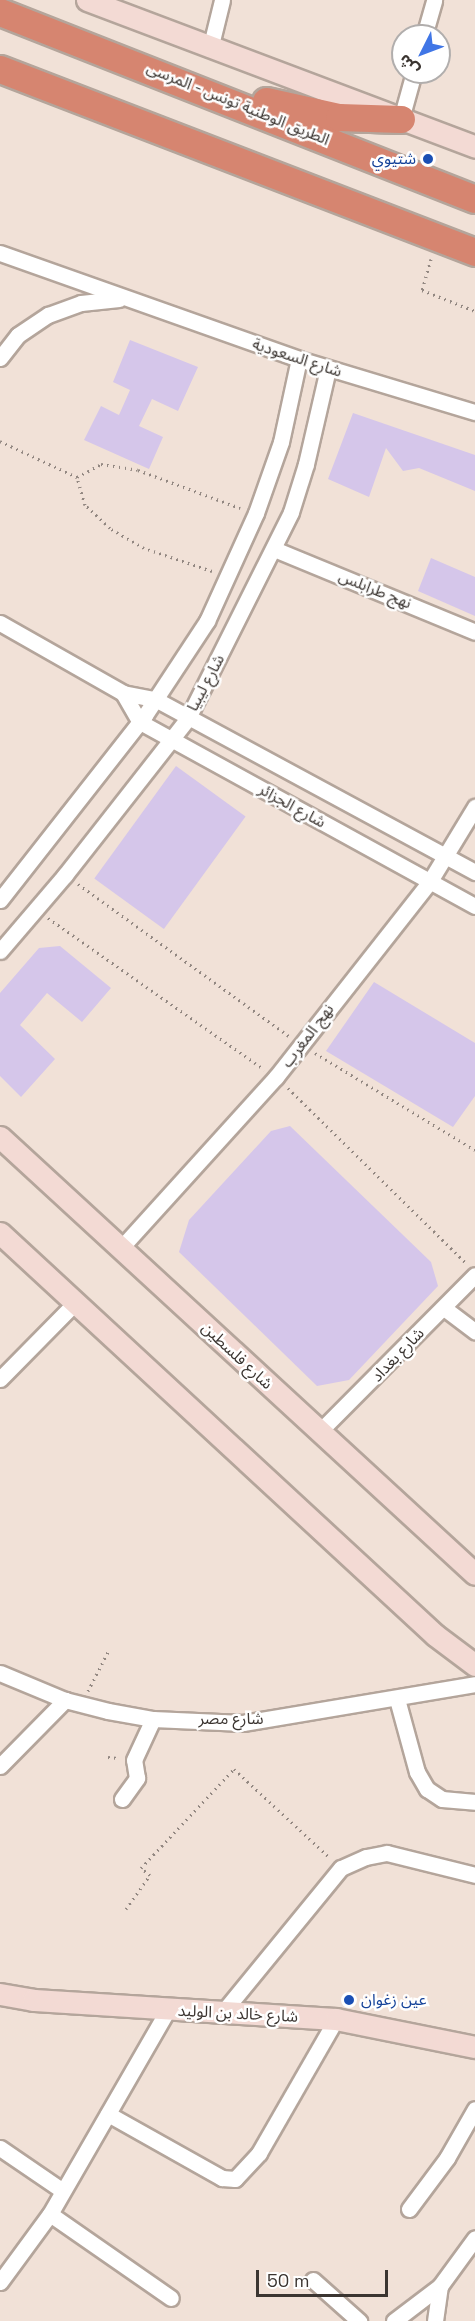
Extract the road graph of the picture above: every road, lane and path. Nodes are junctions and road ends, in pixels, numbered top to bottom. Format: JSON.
{"nodes":[{"id":1,"x":87,"y":0,"type":"edge"},
{"id":2,"x":222,"y":0,"type":"edge"},
{"id":3,"x":434,"y":0,"type":"edge"},
{"id":4,"x":0,"y":6,"type":"edge"},
{"id":5,"x":0,"y":12,"type":"edge"},
{"id":6,"x":427,"y":24,"type":"edge"},
{"id":7,"x":60,"y":34,"type":"junction"},
{"id":8,"x":210,"y":49,"type":"junction"},
{"id":9,"x":0,"y":69,"type":"edge"},
{"id":10,"x":188,"y":84,"type":"junction"},
{"id":11,"x":411,"y":84,"type":"edge"},
{"id":12,"x":401,"y":119,"type":"junction"},
{"id":13,"x":475,"y":147,"type":"edge"},
{"id":14,"x":475,"y":199,"type":"edge"},
{"id":15,"x":437,"y":237,"type":"junction"},
{"id":16,"x":475,"y":252,"type":"edge"},
{"id":17,"x":0,"y":253,"type":"edge"},
{"id":18,"x":122,"y":298,"type":"junction"},
{"id":19,"x":475,"y":311,"type":"edge"},
{"id":20,"x":0,"y":358,"type":"edge"},
{"id":21,"x":299,"y":360,"type":"junction"},
{"id":22,"x":328,"y":369,"type":"junction"},
{"id":23,"x":475,"y":412,"type":"edge"},
{"id":24,"x":0,"y":441,"type":"edge"},
{"id":25,"x":77,"y":477,"type":"junction"},
{"id":26,"x":256,"y":513,"type":"junction"},
{"id":27,"x":274,"y":549,"type":"junction"},
{"id":28,"x":229,"y":577,"type":"junction"},
{"id":29,"x":0,"y":623,"type":"edge"},
{"id":30,"x":475,"y":632,"type":"edge"},
{"id":31,"x":123,"y":693,"type":"junction"},
{"id":32,"x":155,"y":699,"type":"junction"},
{"id":33,"x":188,"y":718,"type":"junction"},
{"id":34,"x":140,"y":722,"type":"junction"},
{"id":35,"x":171,"y":740,"type":"junction"},
{"id":36,"x":475,"y":807,"type":"edge"},
{"id":37,"x":445,"y":856,"type":"junction"},
{"id":38,"x":475,"y":872,"type":"edge"},
{"id":39,"x":65,"y":876,"type":"junction"},
{"id":40,"x":430,"y":881,"type":"junction"},
{"id":41,"x":0,"y":900,"type":"edge"},
{"id":42,"x":475,"y":906,"type":"edge"},
{"id":43,"x":0,"y":951,"type":"edge"},
{"id":44,"x":300,"y":1044,"type":"junction"},
{"id":45,"x":0,"y":1137,"type":"edge"},
{"id":46,"x":475,"y":1150,"type":"edge"},
{"id":47,"x":0,"y":1233,"type":"edge"},
{"id":48,"x":120,"y":1249,"type":"junction"},
{"id":49,"x":475,"y":1275,"type":"edge"},
{"id":50,"x":75,"y":1303,"type":"junction"},
{"id":51,"x":444,"y":1308,"type":"junction"},
{"id":52,"x":475,"y":1331,"type":"edge"},
{"id":53,"x":0,"y":1379,"type":"edge"},
{"id":54,"x":319,"y":1432,"type":"junction"},
{"id":55,"x":475,"y":1574,"type":"edge"},
{"id":56,"x":109,"y":1650,"type":"dead end"},
{"id":57,"x":0,"y":1673,"type":"edge"},
{"id":58,"x":473,"y":1678,"type":"edge"},
{"id":59,"x":397,"y":1699,"type":"junction"},
{"id":60,"x":65,"y":1700,"type":"junction"},
{"id":61,"x":81,"y":1704,"type":"junction"},
{"id":62,"x":153,"y":1719,"type":"junction"},
{"id":63,"x":0,"y":1766,"type":"edge"},
{"id":64,"x":122,"y":1799,"type":"dead end"},
{"id":65,"x":475,"y":1802,"type":"edge"},
{"id":66,"x":341,"y":1868,"type":"junction"},
{"id":67,"x":475,"y":1875,"type":"edge"},
{"id":68,"x":126,"y":1909,"type":"dead end"},
{"id":69,"x":0,"y":1994,"type":"edge"},
{"id":70,"x":168,"y":2010,"type":"junction"},
{"id":71,"x":223,"y":2013,"type":"junction"},
{"id":72,"x":336,"y":2019,"type":"junction"},
{"id":73,"x":475,"y":2047,"type":"edge"},
{"id":74,"x":475,"y":2109,"type":"edge"},
{"id":75,"x":108,"y":2114,"type":"junction"},
{"id":76,"x":0,"y":2148,"type":"edge"},
{"id":77,"x":63,"y":2191,"type":"junction"},
{"id":78,"x":409,"y":2209,"type":"dead end"},
{"id":79,"x":50,"y":2214,"type":"junction"},
{"id":80,"x":475,"y":2238,"type":"edge"},
{"id":81,"x":313,"y":2280,"type":"dead end"},
{"id":82,"x":0,"y":2282,"type":"edge"},
{"id":83,"x":440,"y":2286,"type":"junction"},
{"id":84,"x":171,"y":2298,"type":"dead end"},
{"id":85,"x":359,"y":2321,"type":"edge"},
{"id":86,"x":394,"y":2321,"type":"edge"},
{"id":87,"x":435,"y":2321,"type":"edge"}],
"edges":[{"from":1,"to":8,"type":"street"},
{"from":2,"to":8,"type":"street"},
{"from":3,"to":6,"type":"street"},
{"from":4,"to":7,"type":"highway"},
{"from":5,"to":7,"type":"highway","name":"الطريق الوطنية تونس - المرسى"},
{"from":7,"to":10,"type":"highway","name":"الطريق الوطنية تونس - المرسى"},
{"from":8,"to":12,"type":"street"},
{"from":9,"to":15,"type":"highway"},
{"from":10,"to":12,"type":"highway"},
{"from":10,"to":14,"type":"highway","name":"الطريق الوطنية تونس - المرسى"},
{"from":11,"to":12,"type":"street"},
{"from":12,"to":13,"type":"street"},
{"from":15,"to":16,"type":"highway"},
{"from":15,"to":19,"type":"path"},
{"from":17,"to":18,"type":"street","name":"شارع السعودية"},
{"from":18,"to":20,"type":"street"},
{"from":18,"to":21,"type":"street","name":"شارع السعودية"},
{"from":21,"to":22,"type":"street","name":"شارع السعودية"},
{"from":21,"to":26,"type":"street","name":"شارع ليبيا"},
{"from":22,"to":23,"type":"street","name":"شارع السعودية"},
{"from":22,"to":27,"type":"street","name":"شارع ليبيا"},
{"from":24,"to":25,"type":"path"},
{"from":25,"to":26,"type":"path"},
{"from":25,"to":28,"type":"path"},
{"from":26,"to":28,"type":"street","name":"شارع ليبيا"},
{"from":27,"to":30,"type":"street","name":"نهج طرابلس"},
{"from":27,"to":33,"type":"street","name":"شارع ليبيا"},
{"from":28,"to":32,"type":"street","name":"شارع ليبيا"},
{"from":29,"to":31,"type":"street","name":"شارع الجزائر"},
{"from":31,"to":32,"type":"street","name":"شارع الجزائر"},
{"from":31,"to":34,"type":"street","name":"شارع الجزائر"},
{"from":32,"to":33,"type":"street","name":"شارع الجزائر"},
{"from":32,"to":34,"type":"street","name":"شارع ليبيا"},
{"from":33,"to":35,"type":"street","name":"شارع ليبيا"},
{"from":33,"to":37,"type":"street","name":"شارع الجزائر"},
{"from":34,"to":35,"type":"street","name":"شارع الجزائر"},
{"from":34,"to":41,"type":"street","name":"شارع ليبيا"},
{"from":35,"to":39,"type":"street","name":"شارع ليبيا"},
{"from":35,"to":40,"type":"street","name":"شارع الجزائر"},
{"from":36,"to":37,"type":"street","name":"نهج المغرب"},
{"from":37,"to":38,"type":"street","name":"شارع الجزائر"},
{"from":37,"to":40,"type":"street","name":"نهج المغرب"},
{"from":39,"to":43,"type":"street","name":"شارع ليبيا"},
{"from":39,"to":44,"type":"path"},
{"from":40,"to":42,"type":"street","name":"شارع الجزائر"},
{"from":40,"to":44,"type":"street","name":"نهج المغرب"},
{"from":44,"to":46,"type":"path"},
{"from":44,"to":48,"type":"street","name":"نهج المغرب"},
{"from":45,"to":48,"type":"street","name":"شارع فلسطين"},
{"from":47,"to":50,"type":"street"},
{"from":48,"to":54,"type":"street","name":"شارع فلسطين"},
{"from":49,"to":51,"type":"street","name":"شارع بغداد"},
{"from":50,"to":53,"type":"street"},
{"from":50,"to":58,"type":"street"},
{"from":51,"to":52,"type":"street"},
{"from":51,"to":54,"type":"street","name":"شارع بغداد"},
{"from":54,"to":55,"type":"street","name":"شارع فلسطين"},
{"from":56,"to":61,"type":"path"},
{"from":57,"to":60,"type":"street","name":"شارع مصر"},
{"from":58,"to":59,"type":"street","name":"شارع مصر"},
{"from":59,"to":62,"type":"street","name":"شارع مصر"},
{"from":59,"to":65,"type":"street"},
{"from":60,"to":61,"type":"street","name":"شارع مصر"},
{"from":60,"to":63,"type":"street"},
{"from":61,"to":62,"type":"street","name":"شارع مصر"},
{"from":62,"to":64,"type":"street"},
{"from":66,"to":67,"type":"street"},
{"from":66,"to":68,"type":"path"},
{"from":66,"to":71,"type":"street"},
{"from":69,"to":70,"type":"street","name":"شارع خالد بن الوليد"},
{"from":70,"to":71,"type":"street","name":"شارع خالد بن الوليد"},
{"from":70,"to":75,"type":"street"},
{"from":71,"to":72,"type":"street","name":"شارع خالد بن الوليد"},
{"from":72,"to":73,"type":"street","name":"شارع خالد بن الوليد"},
{"from":72,"to":75,"type":"street"},
{"from":74,"to":78,"type":"street"},
{"from":75,"to":77,"type":"street"},
{"from":76,"to":77,"type":"street"},
{"from":77,"to":79,"type":"street"},
{"from":79,"to":82,"type":"street"},
{"from":79,"to":84,"type":"street"},
{"from":80,"to":83,"type":"street"},
{"from":81,"to":85,"type":"street"},
{"from":83,"to":86,"type":"street"},
{"from":83,"to":87,"type":"street"}]}
